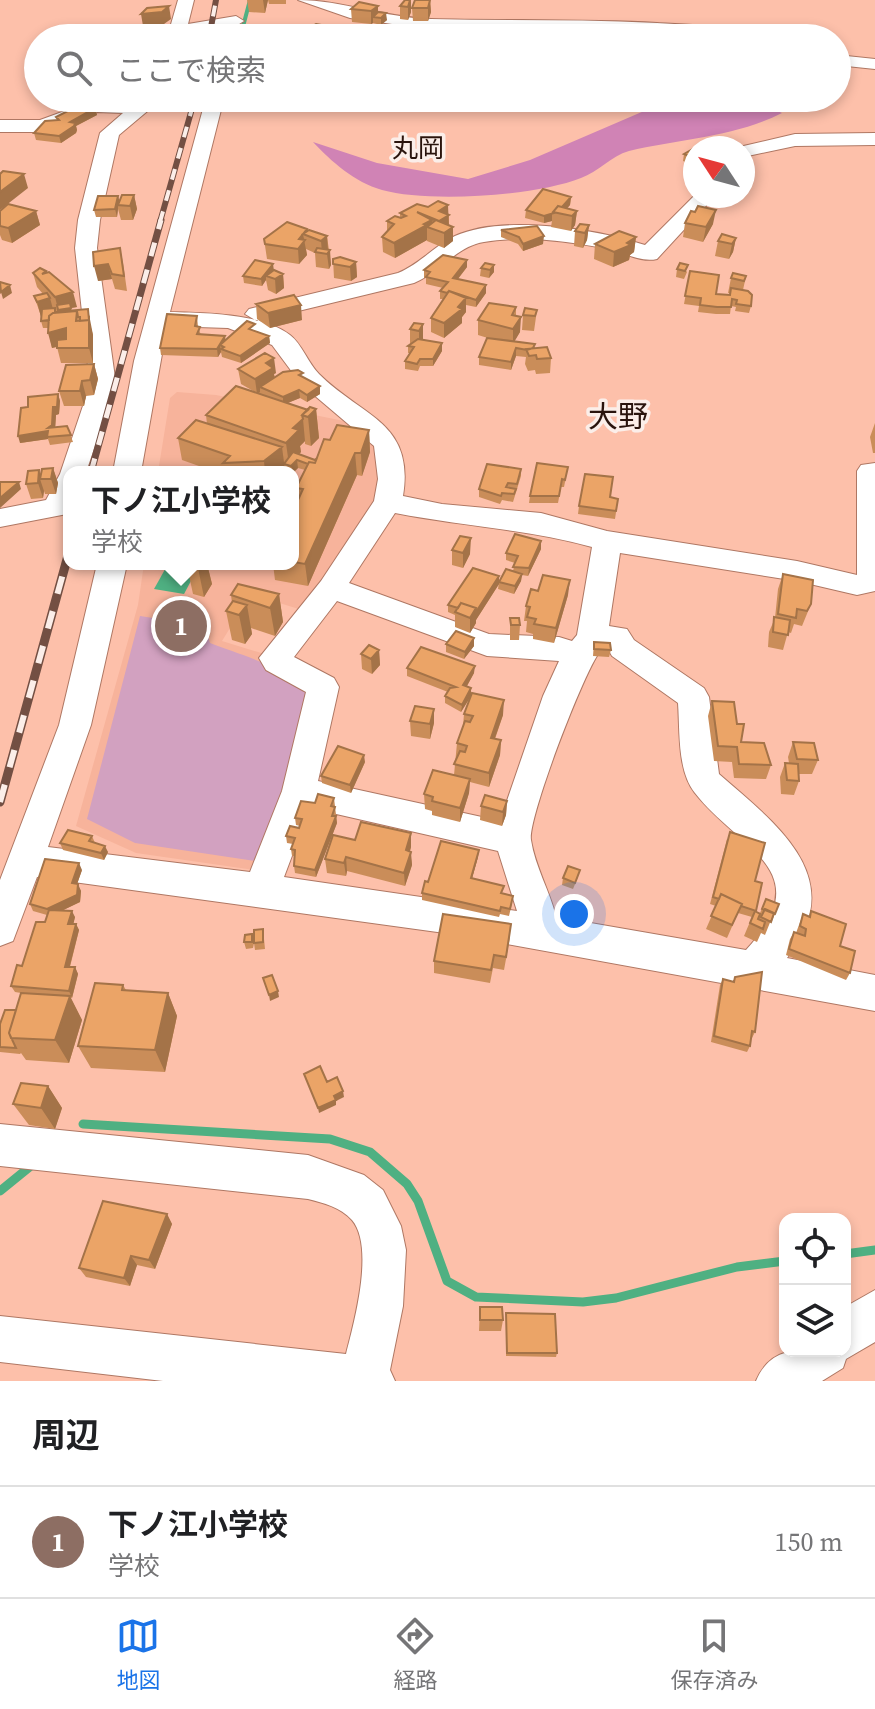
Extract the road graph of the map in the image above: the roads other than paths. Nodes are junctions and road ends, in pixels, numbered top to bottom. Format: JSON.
{"nodes":[{"id":1,"x":186,"y":0,"type":"edge"},
{"id":2,"x":241,"y":0,"type":"edge"},
{"id":3,"x":306,"y":0,"type":"edge"},
{"id":4,"x":180,"y":24,"type":"edge"},
{"id":5,"x":235,"y":24,"type":"edge"},
{"id":6,"x":427,"y":24,"type":"edge"},
{"id":7,"x":427,"y":24,"type":"edge"},
{"id":8,"x":581,"y":24,"type":"edge"},
{"id":9,"x":851,"y":61,"type":"edge"},
{"id":10,"x":875,"y":64,"type":"edge"},
{"id":11,"x":79,"y":112,"type":"edge"},
{"id":12,"x":137,"y":112,"type":"edge"},
{"id":13,"x":211,"y":112,"type":"edge"},
{"id":14,"x":0,"y":126,"type":"edge"},
{"id":15,"x":875,"y":139,"type":"edge"},
{"id":16,"x":755,"y":148,"type":"edge"},
{"id":17,"x":694,"y":208,"type":"edge"},
{"id":18,"x":157,"y":319,"type":"junction"},
{"id":19,"x":241,"y":323,"type":"junction"},
{"id":20,"x":103,"y":370,"type":"junction"},
{"id":21,"x":144,"y":372,"type":"junction"},
{"id":22,"x":74,"y":466,"type":"edge"},
{"id":23,"x":128,"y":466,"type":"edge"},
{"id":24,"x":871,"y":471,"type":"dead end"},
{"id":25,"x":63,"y":494,"type":"edge"},
{"id":26,"x":388,"y":502,"type":"junction"},
{"id":27,"x":0,"y":518,"type":"edge"},
{"id":28,"x":607,"y":541,"type":"junction"},
{"id":29,"x":111,"y":570,"type":"edge"},
{"id":30,"x":331,"y":588,"type":"junction"},
{"id":31,"x":585,"y":647,"type":"junction"},
{"id":32,"x":299,"y":791,"type":"junction"},
{"id":33,"x":512,"y":837,"type":"junction"},
{"id":34,"x":27,"y":860,"type":"junction"},
{"id":35,"x":262,"y":888,"type":"junction"},
{"id":36,"x":0,"y":929,"type":"edge"},
{"id":37,"x":539,"y":930,"type":"junction"},
{"id":38,"x":754,"y":968,"type":"junction"},
{"id":39,"x":875,"y":993,"type":"edge"},
{"id":40,"x":0,"y":1145,"type":"edge"},
{"id":41,"x":875,"y":1313,"type":"edge"},
{"id":42,"x":851,"y":1331,"type":"edge"},
{"id":43,"x":0,"y":1339,"type":"edge"},
{"id":44,"x":817,"y":1357,"type":"edge"},
{"id":45,"x":367,"y":1380,"type":"edge"},
{"id":46,"x":780,"y":1381,"type":"edge"}],
"edges":[{"from":1,"to":4,"type":"street"},
{"from":2,"to":5,"type":"street"},
{"from":3,"to":6,"type":"street"},
{"from":7,"to":8,"type":"street"},
{"from":9,"to":10,"type":"street"},
{"from":11,"to":14,"type":"street"},
{"from":12,"to":20,"type":"street"},
{"from":13,"to":18,"type":"street"},
{"from":15,"to":16,"type":"street"},
{"from":17,"to":19,"type":"street"},
{"from":18,"to":19,"type":"street"},
{"from":18,"to":21,"type":"street"},
{"from":19,"to":26,"type":"street"},
{"from":20,"to":21,"type":"street"},
{"from":20,"to":22,"type":"street"},
{"from":21,"to":23,"type":"street"},
{"from":24,"to":28,"type":"street"},
{"from":25,"to":27,"type":"street"},
{"from":26,"to":28,"type":"street"},
{"from":26,"to":30,"type":"street"},
{"from":28,"to":31,"type":"street"},
{"from":29,"to":34,"type":"street"},
{"from":30,"to":31,"type":"street"},
{"from":30,"to":32,"type":"street"},
{"from":31,"to":33,"type":"street"},
{"from":31,"to":38,"type":"street"},
{"from":32,"to":33,"type":"street"},
{"from":32,"to":35,"type":"street"},
{"from":33,"to":37,"type":"street"},
{"from":34,"to":35,"type":"street"},
{"from":34,"to":36,"type":"street"},
{"from":35,"to":37,"type":"street"},
{"from":37,"to":38,"type":"street"},
{"from":38,"to":39,"type":"street"},
{"from":40,"to":45,"type":"street"},
{"from":41,"to":42,"type":"street"},
{"from":43,"to":45,"type":"street"},
{"from":44,"to":46,"type":"street"}]}
